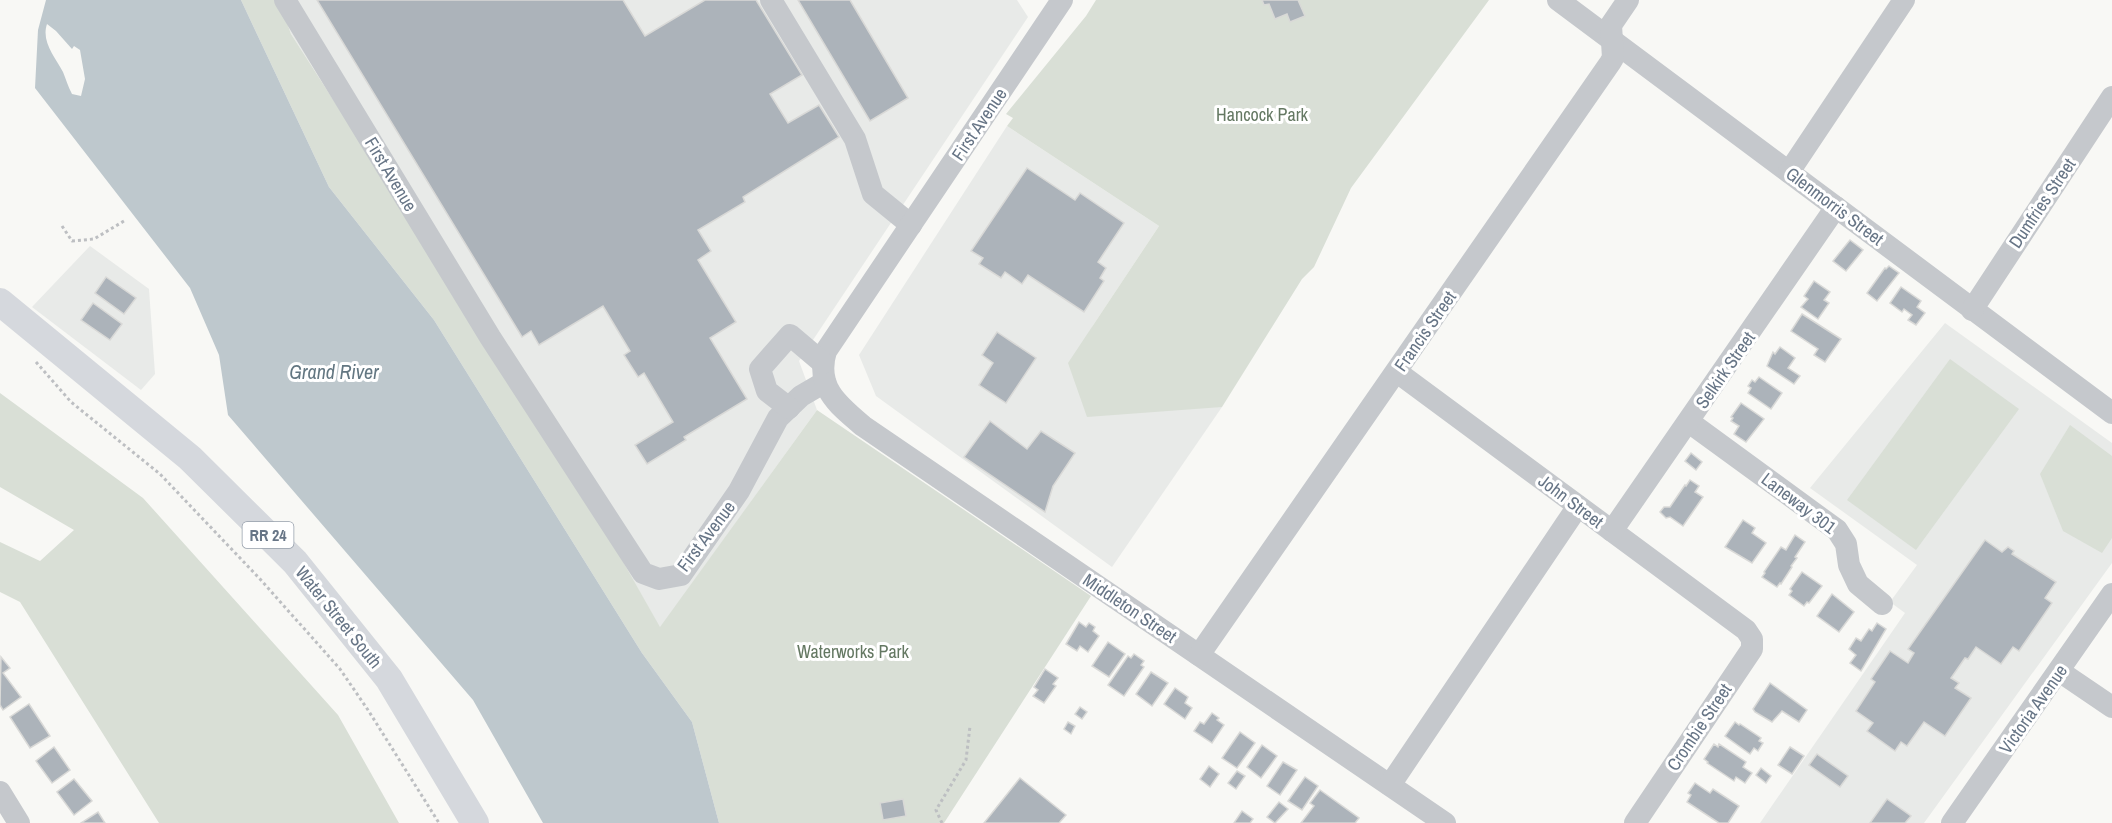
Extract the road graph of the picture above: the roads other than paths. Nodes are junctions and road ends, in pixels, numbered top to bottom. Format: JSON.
{"nodes":[{"id":1,"x":285,"y":0,"type":"edge"},
{"id":2,"x":771,"y":0,"type":"edge"},
{"id":3,"x":1558,"y":0,"type":"edge"},
{"id":4,"x":1628,"y":0,"type":"edge"},
{"id":5,"x":1904,"y":0,"type":"edge"},
{"id":6,"x":1050,"y":6,"type":"edge"},
{"id":7,"x":1612,"y":42,"type":"junction"},
{"id":8,"x":2112,"y":97,"type":"edge"},
{"id":9,"x":1789,"y":172,"type":"junction"},
{"id":10,"x":1836,"y":207,"type":"junction"},
{"id":11,"x":911,"y":225,"type":"junction"},
{"id":12,"x":0,"y":302,"type":"edge"},
{"id":13,"x":1971,"y":309,"type":"junction"},
{"id":14,"x":824,"y":372,"type":"junction"},
{"id":15,"x":1397,"y":372,"type":"junction"},
{"id":16,"x":789,"y":408,"type":"junction"},
{"id":17,"x":2112,"y":412,"type":"edge"},
{"id":18,"x":1689,"y":422,"type":"junction"},
{"id":19,"x":1578,"y":506,"type":"junction"},
{"id":20,"x":1612,"y":531,"type":"junction"},
{"id":21,"x":2112,"y":594,"type":"edge"},
{"id":22,"x":1882,"y":604,"type":"dead end"},
{"id":23,"x":1746,"y":630,"type":"joint"},
{"id":24,"x":1199,"y":655,"type":"junction"},
{"id":25,"x":2059,"y":671,"type":"junction"},
{"id":26,"x":2112,"y":707,"type":"edge"},
{"id":27,"x":1390,"y":785,"type":"junction"},
{"id":28,"x":0,"y":792,"type":"edge"},
{"id":29,"x":19,"y":823,"type":"edge"},
{"id":30,"x":475,"y":823,"type":"edge"},
{"id":31,"x":1445,"y":823,"type":"edge"},
{"id":32,"x":1635,"y":823,"type":"edge"},
{"id":33,"x":1952,"y":823,"type":"edge"}],
"edges":[{"from":1,"to":16,"type":"street","name":"First Avenue"},
{"from":2,"to":11,"type":"street"},
{"from":3,"to":7,"type":"street","name":"Glenmorris Street"},
{"from":4,"to":7,"type":"street","name":"Francis Street"},
{"from":5,"to":9,"type":"street"},
{"from":6,"to":11,"type":"street","name":"First Avenue"},
{"from":7,"to":9,"type":"street","name":"Glenmorris Street"},
{"from":7,"to":15,"type":"street","name":"Francis Street"},
{"from":8,"to":13,"type":"street","name":"Dumfries Street"},
{"from":9,"to":10,"type":"street","name":"Glenmorris Street"},
{"from":10,"to":13,"type":"street","name":"Glenmorris Street"},
{"from":10,"to":18,"type":"street","name":"Selkirk Street"},
{"from":11,"to":14,"type":"street","name":"First Avenue"},
{"from":12,"to":30,"type":"main road","name":"Water Street South","number":"RR 24"},
{"from":13,"to":17,"type":"street","name":"Glenmorris Street"},
{"from":14,"to":16,"type":"street","name":"First Avenue"},
{"from":14,"to":16,"type":"street","name":"Middleton Street"},
{"from":14,"to":24,"type":"street","name":"Middleton Street"},
{"from":15,"to":19,"type":"street","name":"John Street"},
{"from":15,"to":24,"type":"street","name":"Francis Street"},
{"from":18,"to":20,"type":"street","name":"Selkirk Street"},
{"from":18,"to":22,"type":"street","name":"Laneway 301"},
{"from":19,"to":20,"type":"street","name":"John Street"},
{"from":19,"to":27,"type":"street"},
{"from":20,"to":23,"type":"street","name":"John Street"},
{"from":21,"to":25,"type":"street","name":"Victoria Avenue"},
{"from":23,"to":32,"type":"street","name":"Crombie Street"},
{"from":24,"to":27,"type":"street","name":"Middleton Street"},
{"from":25,"to":26,"type":"street"},
{"from":25,"to":33,"type":"street","name":"Victoria Avenue"},
{"from":27,"to":31,"type":"street","name":"Middleton Street"},
{"from":28,"to":29,"type":"street"}]}
